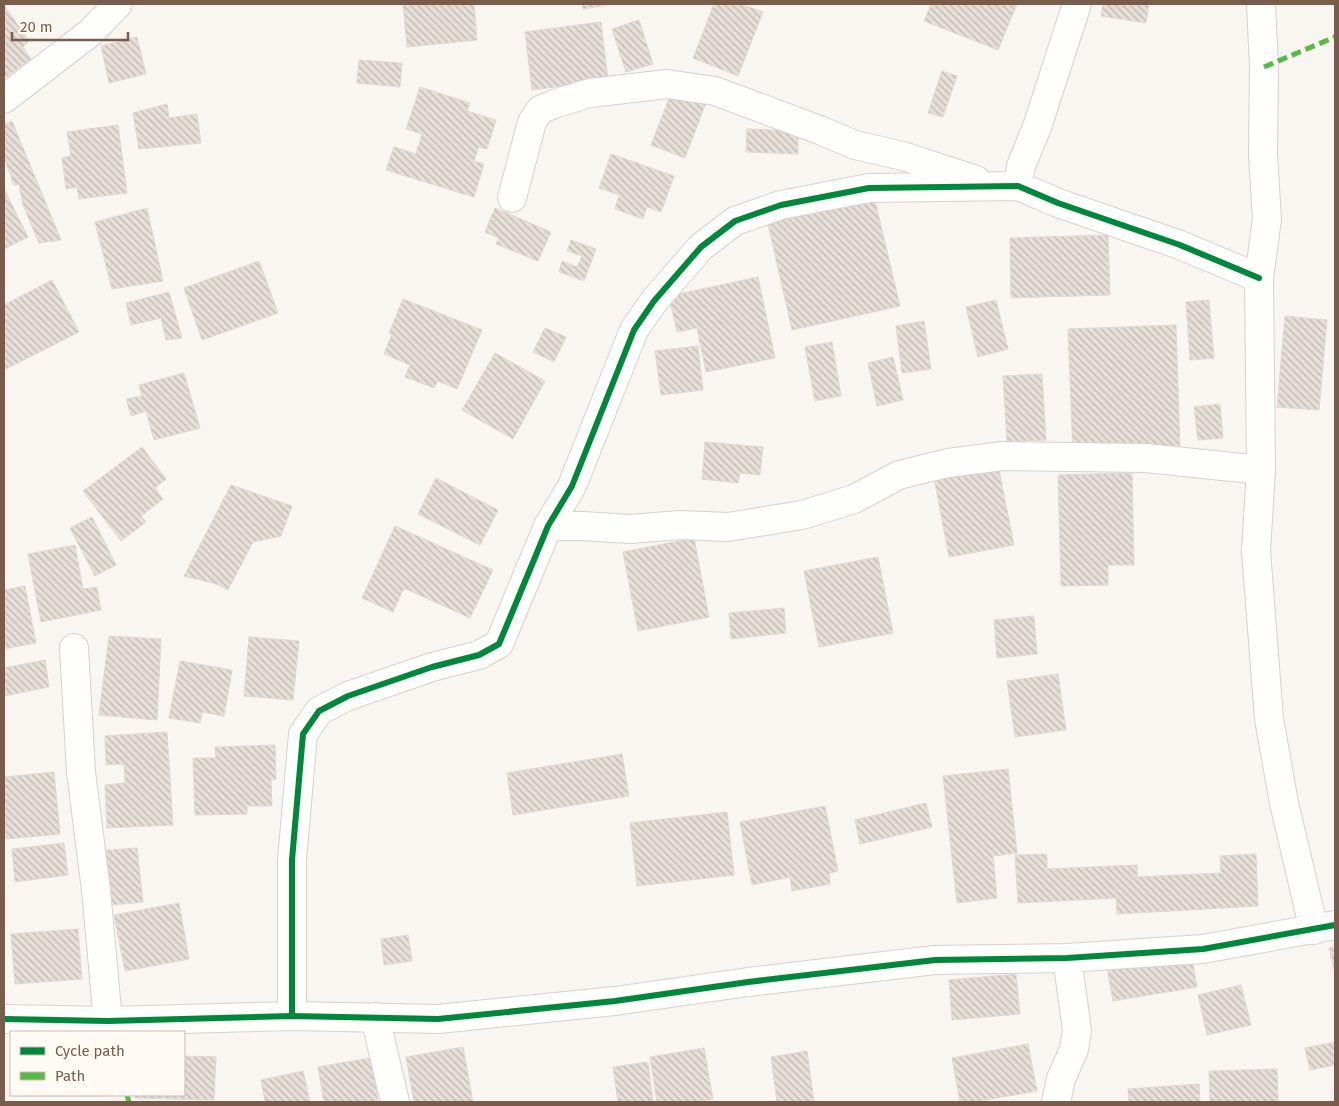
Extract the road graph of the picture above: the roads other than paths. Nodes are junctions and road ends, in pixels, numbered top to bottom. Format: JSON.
{"nodes":[{"id":1,"x":118,"y":4,"type":"edge"},
{"id":2,"x":1077,"y":4,"type":"edge"},
{"id":3,"x":1261,"y":4,"type":"edge"},
{"id":4,"x":4,"y":99,"type":"edge"},
{"id":5,"x":992,"y":186,"type":"junction"},
{"id":6,"x":1018,"y":186,"type":"junction"},
{"id":7,"x":512,"y":198,"type":"dead end"},
{"id":8,"x":1259,"y":278,"type":"junction"},
{"id":9,"x":1261,"y":470,"type":"junction"},
{"id":10,"x":548,"y":526,"type":"junction"},
{"id":11,"x":74,"y":648,"type":"dead end"},
{"id":12,"x":1324,"y":928,"type":"edge"},
{"id":13,"x":1067,"y":958,"type":"junction"},
{"id":14,"x":292,"y":1016,"type":"junction"},
{"id":15,"x":375,"y":1017,"type":"junction"},
{"id":16,"x":4,"y":1019,"type":"edge"},
{"id":17,"x":108,"y":1021,"type":"junction"},
{"id":18,"x":396,"y":1102,"type":"edge"},
{"id":19,"x":1056,"y":1102,"type":"edge"}],
"edges":[{"from":1,"to":4,"type":"street"},
{"from":2,"to":6,"type":"street"},
{"from":3,"to":8,"type":"street"},
{"from":5,"to":6,"type":"street"},
{"from":5,"to":7,"type":"street"},
{"from":5,"to":10,"type":"street"},
{"from":6,"to":8,"type":"street"},
{"from":8,"to":9,"type":"street"},
{"from":9,"to":10,"type":"street"},
{"from":9,"to":12,"type":"street"},
{"from":10,"to":14,"type":"street"},
{"from":11,"to":17,"type":"street"},
{"from":12,"to":13,"type":"street"},
{"from":13,"to":15,"type":"street"},
{"from":13,"to":19,"type":"street"},
{"from":14,"to":15,"type":"street"},
{"from":14,"to":17,"type":"street"},
{"from":15,"to":18,"type":"street"},
{"from":16,"to":17,"type":"street"}]}
